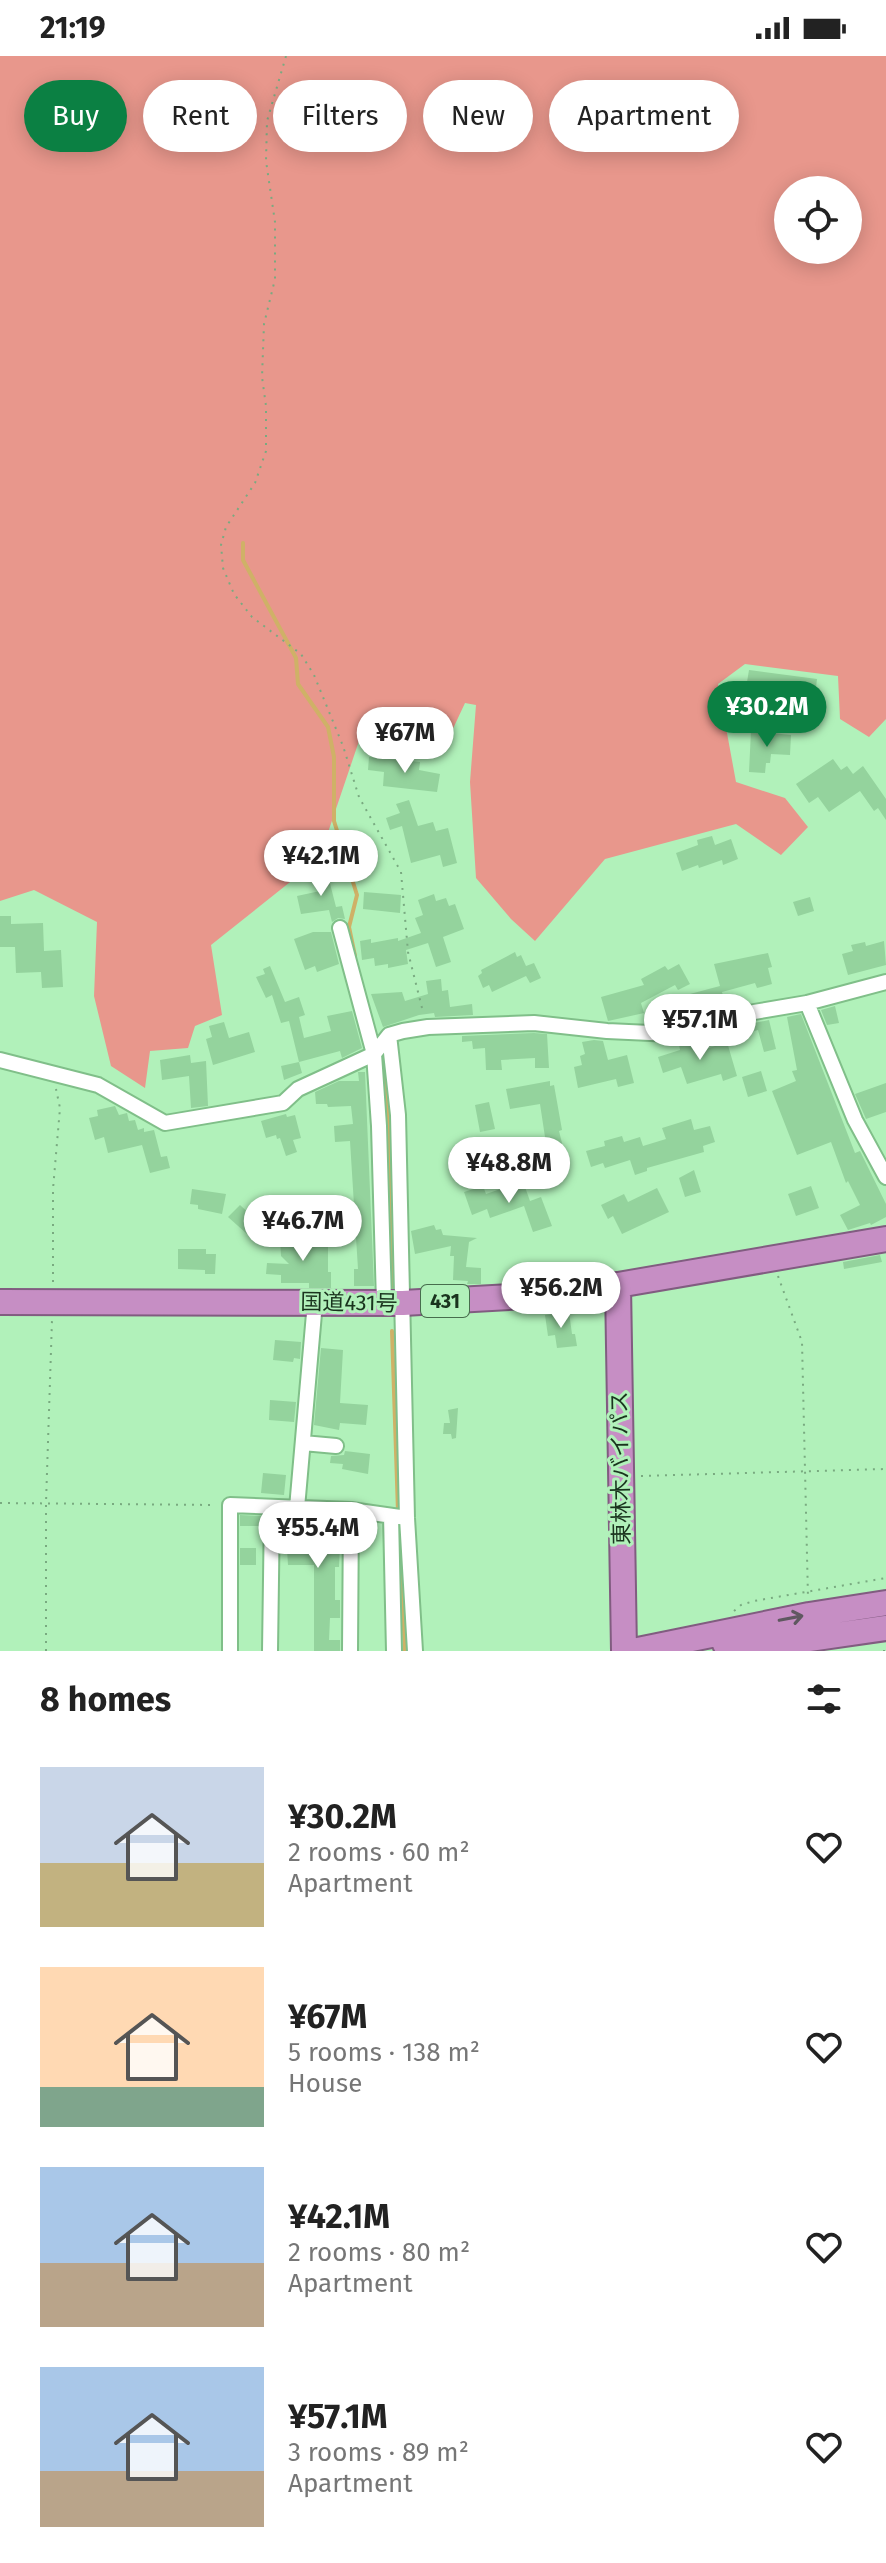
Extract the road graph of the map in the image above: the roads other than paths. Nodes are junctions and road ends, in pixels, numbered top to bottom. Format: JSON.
{"nodes":[{"id":1,"x":340,"y":928,"type":"dead end"},
{"id":2,"x":886,"y":982,"type":"edge"},
{"id":3,"x":807,"y":1003,"type":"junction"},
{"id":4,"x":389,"y":1035,"type":"junction"},
{"id":5,"x":374,"y":1054,"type":"junction"},
{"id":6,"x":0,"y":1060,"type":"edge"},
{"id":7,"x":886,"y":1177,"type":"edge"},
{"id":8,"x":886,"y":1239,"type":"edge"},
{"id":9,"x":618,"y":1285,"type":"junction"},
{"id":10,"x":0,"y":1302,"type":"edge"},
{"id":11,"x":315,"y":1302,"type":"junction"},
{"id":12,"x":393,"y":1303,"type":"junction"},
{"id":13,"x":303,"y":1443,"type":"junction"},
{"id":14,"x":336,"y":1446,"type":"dead end"},
{"id":15,"x":272,"y":1507,"type":"junction"},
{"id":16,"x":297,"y":1508,"type":"junction"},
{"id":17,"x":351,"y":1510,"type":"junction"},
{"id":18,"x":391,"y":1516,"type":"junction"},
{"id":19,"x":407,"y":1518,"type":"junction"},
{"id":20,"x":886,"y":1603,"type":"edge"},
{"id":21,"x":886,"y":1628,"type":"edge"},
{"id":22,"x":230,"y":1651,"type":"edge"},
{"id":23,"x":270,"y":1651,"type":"edge"},
{"id":24,"x":350,"y":1651,"type":"edge"},
{"id":25,"x":394,"y":1651,"type":"edge"},
{"id":26,"x":415,"y":1651,"type":"edge"},
{"id":27,"x":624,"y":1651,"type":"edge"},
{"id":28,"x":633,"y":1651,"type":"edge"},
{"id":29,"x":645,"y":1651,"type":"edge"}],
"edges":[{"from":1,"to":5,"type":"street"},
{"from":2,"to":3,"type":"street"},
{"from":3,"to":4,"type":"street"},
{"from":3,"to":7,"type":"street"},
{"from":4,"to":5,"type":"street"},
{"from":4,"to":12,"type":"street"},
{"from":5,"to":6,"type":"street"},
{"from":5,"to":12,"type":"street"},
{"from":8,"to":9,"type":"highway","name":"国道431号","number":"431"},
{"from":9,"to":12,"type":"highway","name":"国道431号","number":"431"},
{"from":9,"to":27,"type":"highway","name":"東林木バイパス"},
{"from":10,"to":11,"type":"highway","name":"国道431号","number":"431"},
{"from":11,"to":12,"type":"highway","name":"国道431号","number":"431"},
{"from":11,"to":13,"type":"street"},
{"from":12,"to":19,"type":"street"},
{"from":13,"to":14,"type":"street"},
{"from":13,"to":16,"type":"street"},
{"from":15,"to":16,"type":"street"},
{"from":15,"to":22,"type":"street"},
{"from":15,"to":23,"type":"street"},
{"from":16,"to":17,"type":"street"},
{"from":17,"to":18,"type":"street"},
{"from":17,"to":24,"type":"street"},
{"from":18,"to":19,"type":"street"},
{"from":18,"to":25,"type":"street"},
{"from":19,"to":26,"type":"street"},
{"from":28,"to":20,"type":"highway","one_way":true},
{"from":21,"to":29,"type":"highway"}]}
